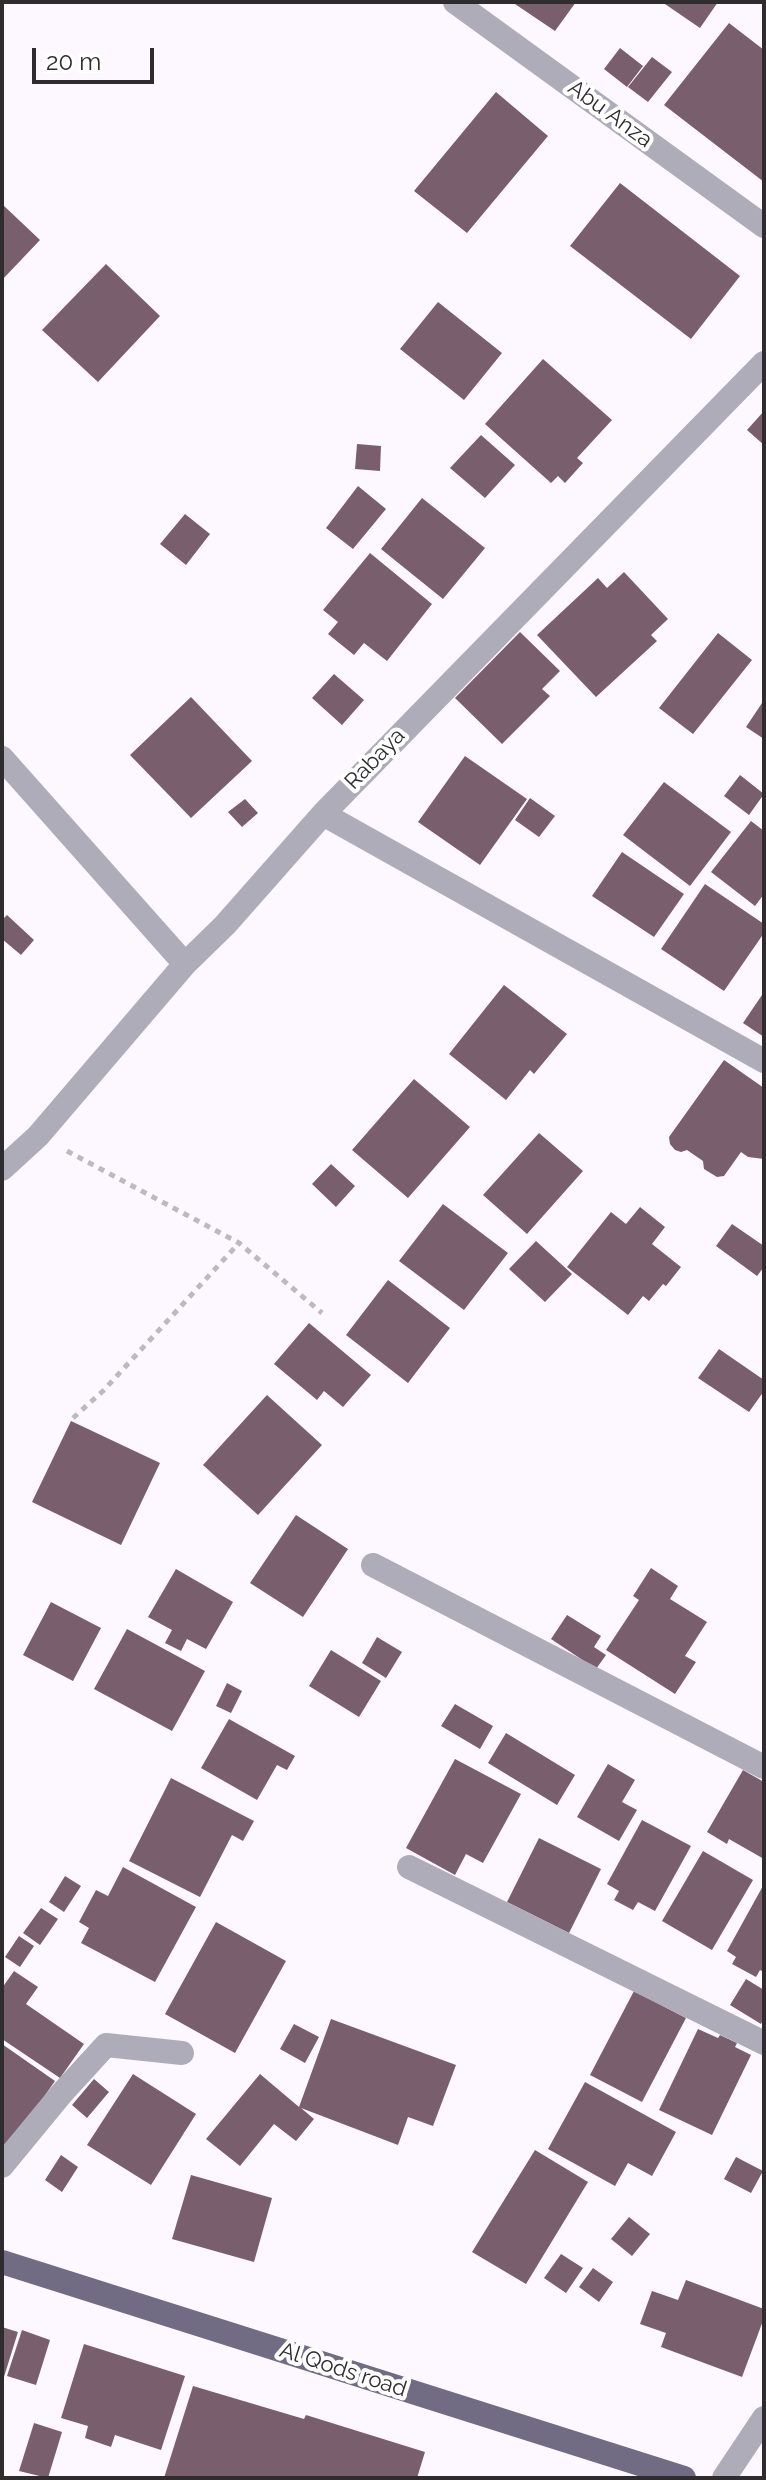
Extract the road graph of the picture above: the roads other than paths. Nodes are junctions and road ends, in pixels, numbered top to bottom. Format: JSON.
{"nodes":[{"id":1,"x":455,"y":2,"type":"edge"},
{"id":2,"x":764,"y":226,"type":"edge"},
{"id":3,"x":764,"y":363,"type":"edge"},
{"id":4,"x":2,"y":758,"type":"edge"},
{"id":5,"x":323,"y":814,"type":"junction"},
{"id":6,"x":185,"y":964,"type":"junction"},
{"id":7,"x":764,"y":1061,"type":"edge"},
{"id":8,"x":2,"y":1169,"type":"edge"},
{"id":9,"x":373,"y":1565,"type":"dead end"},
{"id":10,"x":764,"y":1767,"type":"edge"},
{"id":11,"x":409,"y":1867,"type":"dead end"},
{"id":12,"x":764,"y":2043,"type":"edge"},
{"id":13,"x":182,"y":2053,"type":"dead end"},
{"id":14,"x":2,"y":2166,"type":"edge"},
{"id":15,"x":2,"y":2262,"type":"edge"},
{"id":16,"x":764,"y":2418,"type":"edge"},
{"id":17,"x":684,"y":2478,"type":"edge"},
{"id":18,"x":724,"y":2478,"type":"edge"}],
"edges":[{"from":1,"to":2,"type":"street","name":"Abu Anza"},
{"from":3,"to":5,"type":"street","name":"Rabaya"},
{"from":4,"to":6,"type":"street"},
{"from":5,"to":6,"type":"street","name":"Rabaya"},
{"from":5,"to":7,"type":"street"},
{"from":6,"to":8,"type":"street","name":"Rabaya"},
{"from":9,"to":10,"type":"street"},
{"from":11,"to":12,"type":"street"},
{"from":13,"to":14,"type":"street"},
{"from":15,"to":17,"type":"main road","name":"Al Qods road"},
{"from":16,"to":18,"type":"street"}]}
